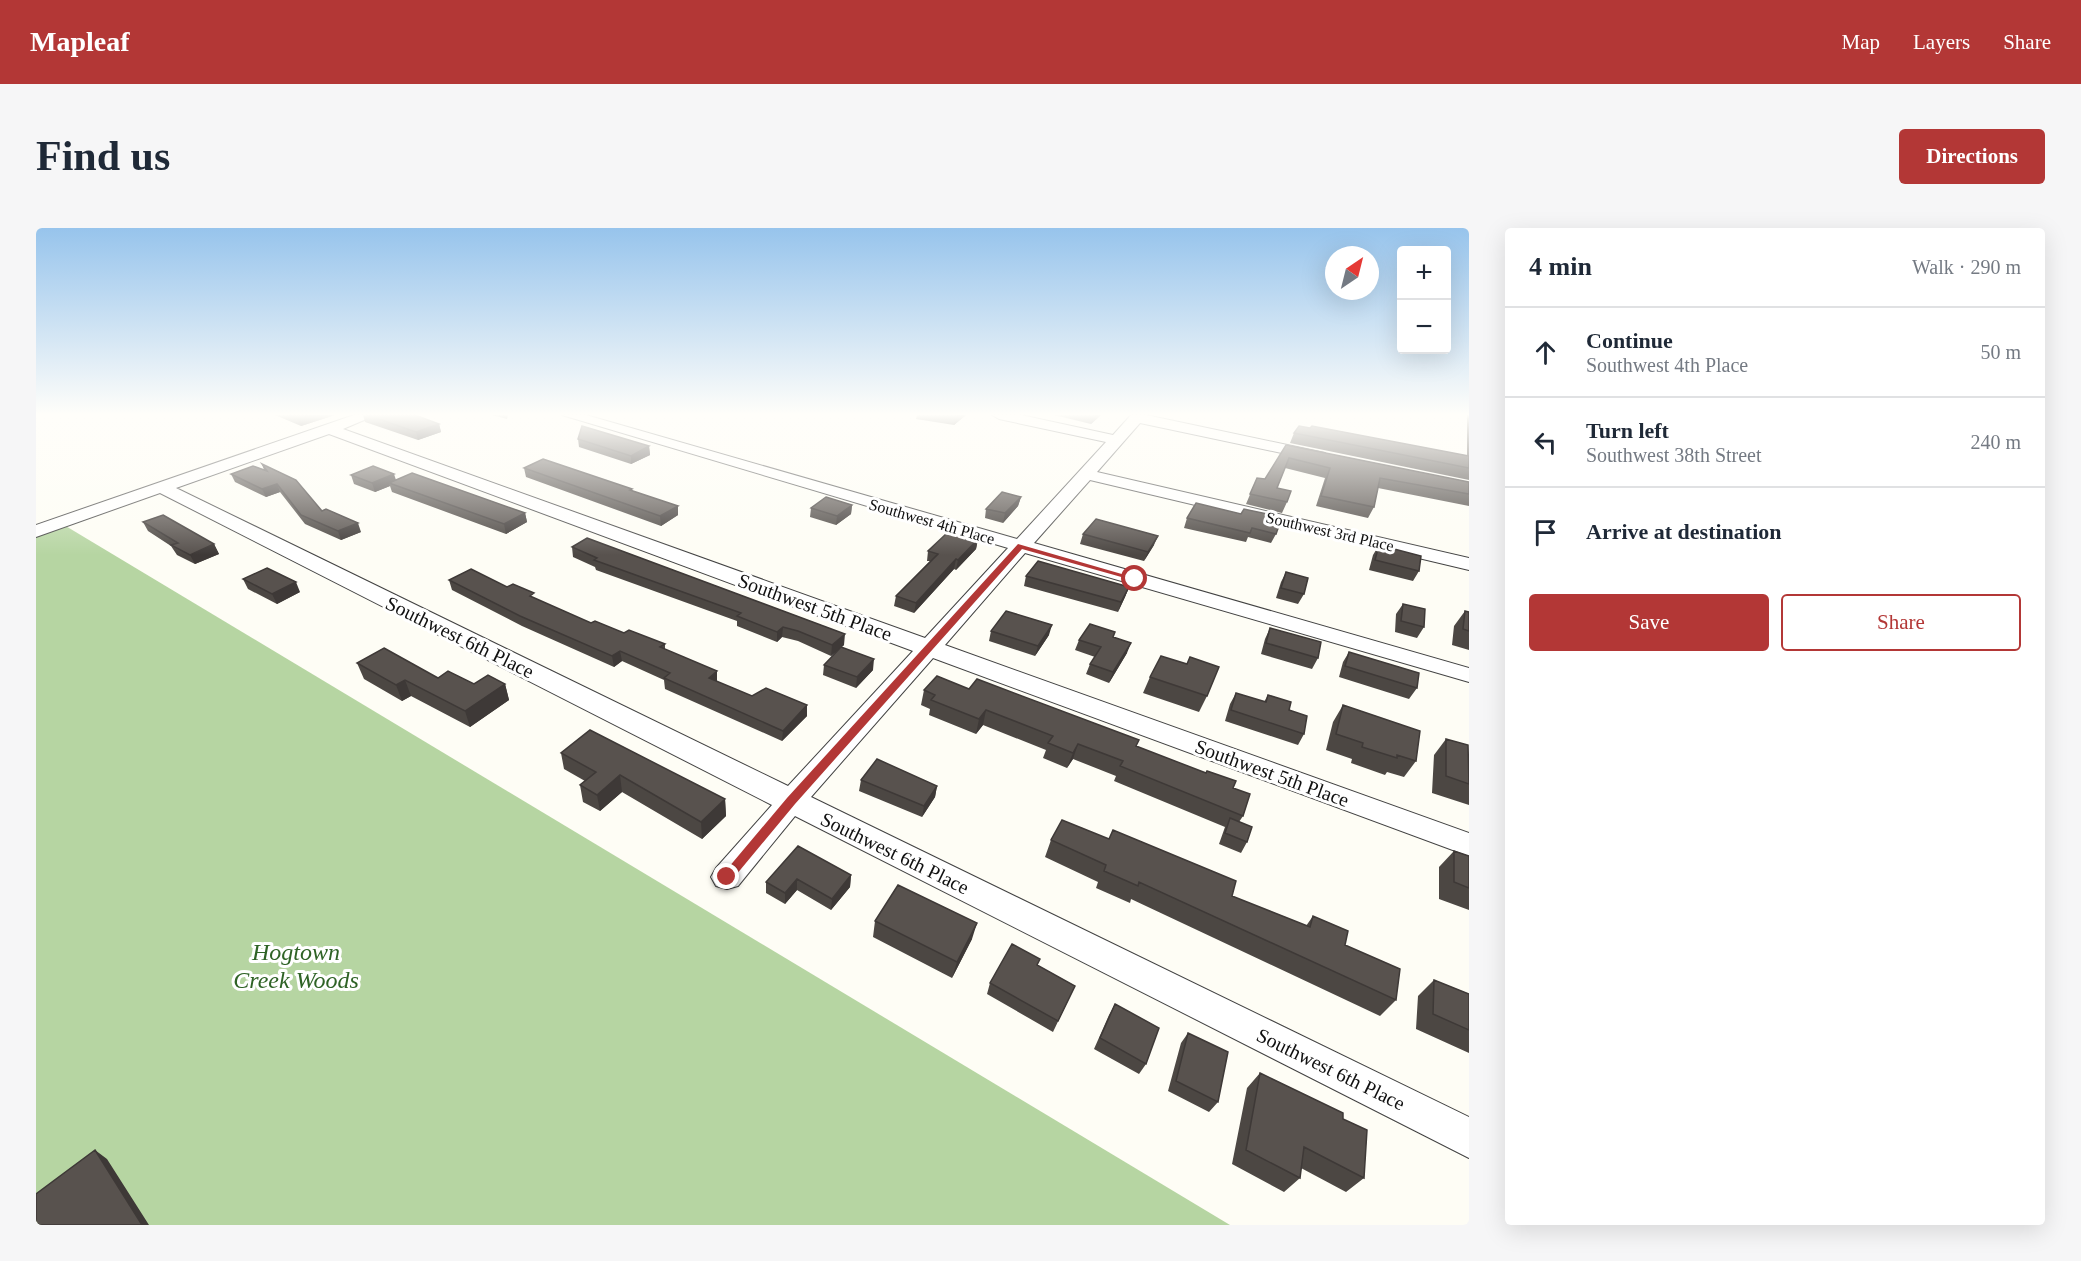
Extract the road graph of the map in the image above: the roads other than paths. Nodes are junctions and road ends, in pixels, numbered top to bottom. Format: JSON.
{"nodes":[{"id":1,"x":236,"y":462,"type":"edge"},
{"id":2,"x":419,"y":462,"type":"edge"},
{"id":3,"x":727,"y":462,"type":"edge"},
{"id":4,"x":1097,"y":462,"type":"edge"},
{"id":5,"x":1086,"y":474,"type":"junction"},
{"id":6,"x":160,"y":488,"type":"junction"},
{"id":7,"x":36,"y":531,"type":"edge"},
{"id":8,"x":1020,"y":546,"type":"junction"},
{"id":9,"x":1469,"y":564,"type":"edge"},
{"id":10,"x":928,"y":648,"type":"junction"},
{"id":11,"x":1469,"y":675,"type":"edge"},
{"id":12,"x":791,"y":801,"type":"junction"},
{"id":13,"x":1469,"y":845,"type":"edge"},
{"id":14,"x":727,"y":877,"type":"dead end"},
{"id":15,"x":1469,"y":1138,"type":"edge"}],
"edges":[{"from":1,"to":6,"type":"street"},
{"from":2,"to":10,"type":"street","name":"Southwest 5th Place"},
{"from":3,"to":8,"type":"street","name":"Southwest 4th Place"},
{"from":4,"to":5,"type":"street"},
{"from":5,"to":8,"type":"street"},
{"from":5,"to":9,"type":"street","name":"Southwest 3rd Place"},
{"from":6,"to":7,"type":"street"},
{"from":6,"to":12,"type":"street","name":"Southwest 6th Place"},
{"from":8,"to":10,"type":"street"},
{"from":8,"to":11,"type":"street","name":"Southwest 4th Place"},
{"from":10,"to":12,"type":"street"},
{"from":10,"to":13,"type":"street","name":"Southwest 5th Place"},
{"from":12,"to":14,"type":"street"},
{"from":12,"to":15,"type":"street","name":"Southwest 6th Place"}]}
